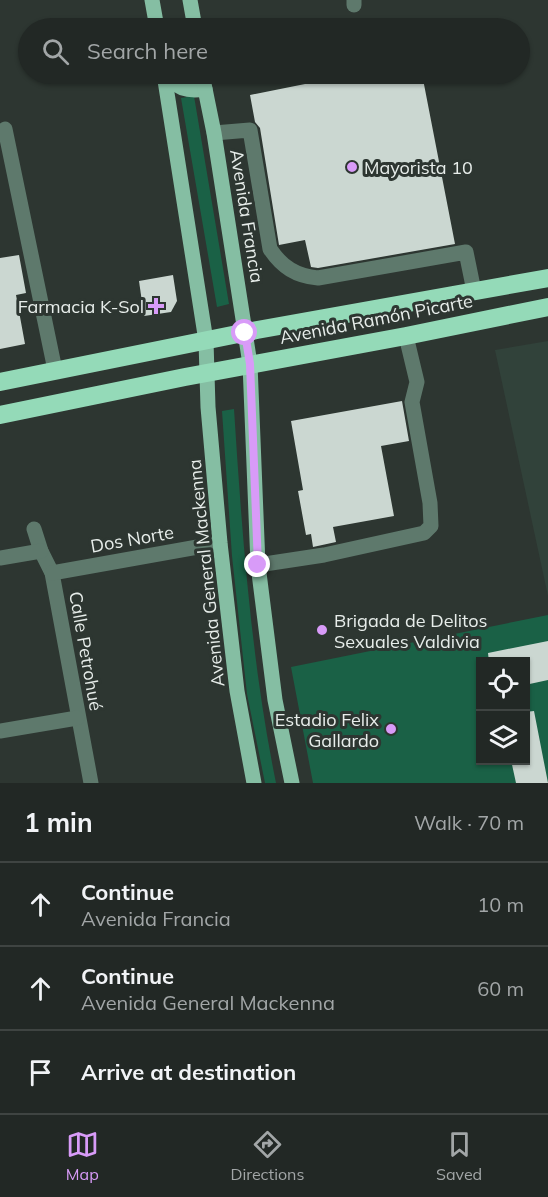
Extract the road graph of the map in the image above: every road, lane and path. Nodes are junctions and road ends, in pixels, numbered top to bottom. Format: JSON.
{"nodes":[{"id":1,"x":152,"y":0,"type":"edge"},
{"id":2,"x":190,"y":0,"type":"edge"},
{"id":3,"x":155,"y":18,"type":"edge"},
{"id":4,"x":193,"y":18,"type":"edge"},
{"id":5,"x":166,"y":84,"type":"edge"},
{"id":6,"x":173,"y":84,"type":"edge"},
{"id":7,"x":201,"y":84,"type":"edge"},
{"id":8,"x":205,"y":84,"type":"edge"},
{"id":9,"x":5,"y":129,"type":"dead end"},
{"id":10,"x":214,"y":133,"type":"junction"},
{"id":11,"x":548,"y":278,"type":"edge"},
{"id":12,"x":474,"y":291,"type":"junction"},
{"id":13,"x":548,"y":307,"type":"edge"},
{"id":14,"x":245,"y":333,"type":"junction"},
{"id":15,"x":406,"y":336,"type":"junction"},
{"id":16,"x":207,"y":357,"type":"junction"},
{"id":17,"x":250,"y":364,"type":"junction"},
{"id":18,"x":55,"y":370,"type":"junction"},
{"id":19,"x":0,"y":382,"type":"edge"},
{"id":20,"x":0,"y":415,"type":"edge"},
{"id":21,"x":34,"y":529,"type":"dead end"},
{"id":22,"x":220,"y":543,"type":"junction"},
{"id":23,"x":41,"y":551,"type":"junction"},
{"id":24,"x":0,"y":558,"type":"edge"},
{"id":25,"x":258,"y":565,"type":"junction"},
{"id":26,"x":52,"y":573,"type":"junction"},
{"id":27,"x":77,"y":717,"type":"junction"},
{"id":28,"x":0,"y":731,"type":"edge"},
{"id":29,"x":91,"y":783,"type":"edge"},
{"id":30,"x":254,"y":783,"type":"edge"},
{"id":31,"x":292,"y":783,"type":"edge"}],
"edges":[{"from":1,"to":3,"type":"main road"},
{"from":2,"to":4,"type":"main road"},
{"from":5,"to":16,"type":"main road"},
{"from":6,"to":7,"type":"main road"},
{"from":8,"to":10,"type":"main road","name":"Avenida Francia"},
{"from":9,"to":18,"type":"street"},
{"from":10,"to":12,"type":"street"},
{"from":10,"to":14,"type":"main road","name":"Avenida Francia"},
{"from":11,"to":12,"type":"highway","name":"Avenida Ramón Picarte"},
{"from":12,"to":14,"type":"highway","name":"Avenida Ramón Picarte"},
{"from":13,"to":15,"type":"highway","name":"Avenida Ramón Picarte"},
{"from":14,"to":16,"type":"highway","name":"Avenida Ramón Picarte"},
{"from":14,"to":17,"type":"main road","name":"Avenida Francia"},
{"from":15,"to":17,"type":"highway","name":"Avenida Ramón Picarte"},
{"from":15,"to":25,"type":"street"},
{"from":16,"to":17,"type":"highway","name":"Avenida Ramón Picarte"},
{"from":16,"to":18,"type":"highway","name":"Avenida Ramón Picarte"},
{"from":16,"to":20,"type":"highway","name":"Avenida Ramón Picarte"},
{"from":16,"to":22,"type":"main road","name":"Avenida General Mackenna"},
{"from":17,"to":25,"type":"main road"},
{"from":18,"to":19,"type":"highway","name":"Avenida Ramón Picarte"},
{"from":21,"to":23,"type":"street","name":"Calle Petrohué"},
{"from":22,"to":26,"type":"street","name":"Dos Norte"},
{"from":22,"to":30,"type":"main road","name":"Avenida General Mackenna"},
{"from":23,"to":24,"type":"street"},
{"from":23,"to":26,"type":"street","name":"Calle Petrohué"},
{"from":25,"to":31,"type":"main road"},
{"from":26,"to":27,"type":"street","name":"Calle Petrohué"},
{"from":27,"to":28,"type":"street"},
{"from":27,"to":29,"type":"street","name":"Calle Petrohué"}]}
